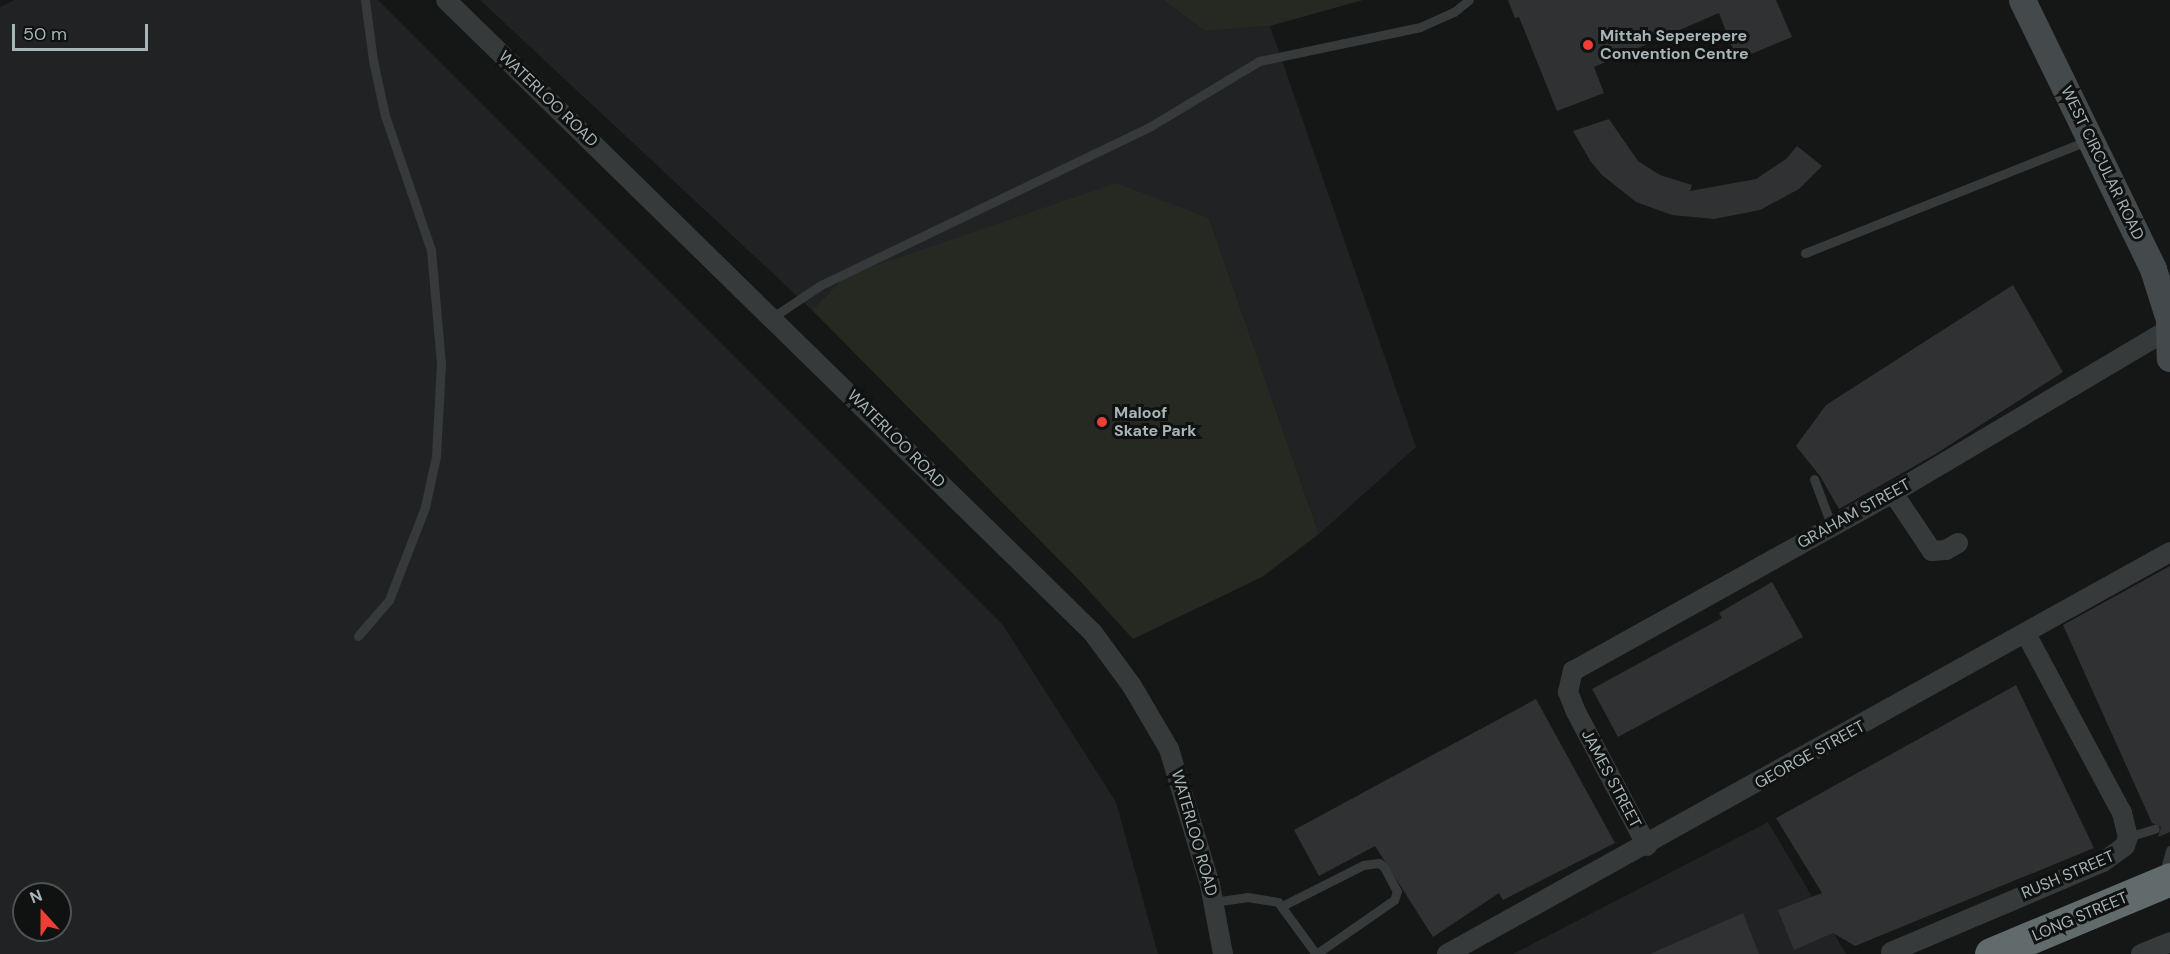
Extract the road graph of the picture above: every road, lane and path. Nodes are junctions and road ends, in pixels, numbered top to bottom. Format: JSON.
{"nodes":[{"id":1,"x":365,"y":0,"type":"edge"},
{"id":2,"x":446,"y":0,"type":"edge"},
{"id":3,"x":1469,"y":0,"type":"edge"},
{"id":4,"x":2022,"y":0,"type":"edge"},
{"id":5,"x":2092,"y":139,"type":"junction"},
{"id":6,"x":1805,"y":253,"type":"dead end"},
{"id":7,"x":773,"y":317,"type":"junction"},
{"id":8,"x":2169,"y":330,"type":"edge"},
{"id":9,"x":2170,"y":357,"type":"edge"},
{"id":10,"x":1815,"y":479,"type":"dead end"},
{"id":11,"x":1893,"y":493,"type":"junction"},
{"id":12,"x":1832,"y":526,"type":"junction"},
{"id":13,"x":1958,"y":543,"type":"dead end"},
{"id":14,"x":2170,"y":552,"type":"edge"},
{"id":15,"x":2026,"y":634,"type":"junction"},
{"id":16,"x":358,"y":636,"type":"dead end"},
{"id":17,"x":1576,"y":711,"type":"joint"},
{"id":18,"x":2155,"y":829,"type":"dead end"},
{"id":19,"x":2127,"y":837,"type":"junction"},
{"id":20,"x":1647,"y":846,"type":"junction"},
{"id":21,"x":2170,"y":850,"type":"edge"},
{"id":22,"x":2167,"y":889,"type":"edge"},
{"id":23,"x":1213,"y":902,"type":"junction"},
{"id":24,"x":1282,"y":906,"type":"junction"},
{"id":25,"x":2170,"y":942,"type":"edge"},
{"id":26,"x":1891,"y":952,"type":"dead end"},
{"id":27,"x":1223,"y":954,"type":"edge"},
{"id":28,"x":1316,"y":954,"type":"edge"},
{"id":29,"x":1447,"y":954,"type":"edge"},
{"id":30,"x":1991,"y":954,"type":"edge"},
{"id":31,"x":2049,"y":954,"type":"edge"},
{"id":32,"x":2141,"y":954,"type":"edge"}],
"edges":[{"from":1,"to":16,"type":"lane"},
{"from":2,"to":7,"type":"street","name":"WATERLOO ROAD"},
{"from":3,"to":7,"type":"lane"},
{"from":4,"to":5,"type":"street","name":"WEST CIRCULAR ROAD"},
{"from":5,"to":6,"type":"lane"},
{"from":5,"to":8,"type":"street","name":"WEST CIRCULAR ROAD"},
{"from":7,"to":23,"type":"street","name":"WATERLOO ROAD"},
{"from":8,"to":9,"type":"street","name":"WEST CIRCULAR ROAD"},
{"from":8,"to":11,"type":"street","name":"GRAHAM STREET"},
{"from":10,"to":12,"type":"lane"},
{"from":11,"to":12,"type":"street","name":"GRAHAM STREET"},
{"from":11,"to":13,"type":"street"},
{"from":12,"to":17,"type":"street","name":"GRAHAM STREET"},
{"from":14,"to":15,"type":"street","name":"GEORGE STREET"},
{"from":15,"to":19,"type":"street","name":"RUSH STREET"},
{"from":15,"to":20,"type":"street","name":"GEORGE STREET"},
{"from":17,"to":20,"type":"street","name":"JAMES STREET"},
{"from":18,"to":19,"type":"lane"},
{"from":19,"to":26,"type":"street","name":"RUSH STREET"},
{"from":20,"to":29,"type":"street","name":"GEORGE STREET"},
{"from":21,"to":22,"type":"lane"},
{"from":22,"to":30,"type":"highway","name":"LONG STREET"},
{"from":22,"to":31,"type":"highway","name":"LONG STREET"},
{"from":23,"to":24,"type":"lane"},
{"from":23,"to":27,"type":"street","name":"WATERLOO ROAD"},
{"from":24,"to":28,"type":"lane"},
{"from":24,"to":28,"type":"lane"},
{"from":25,"to":32,"type":"street"}]}
